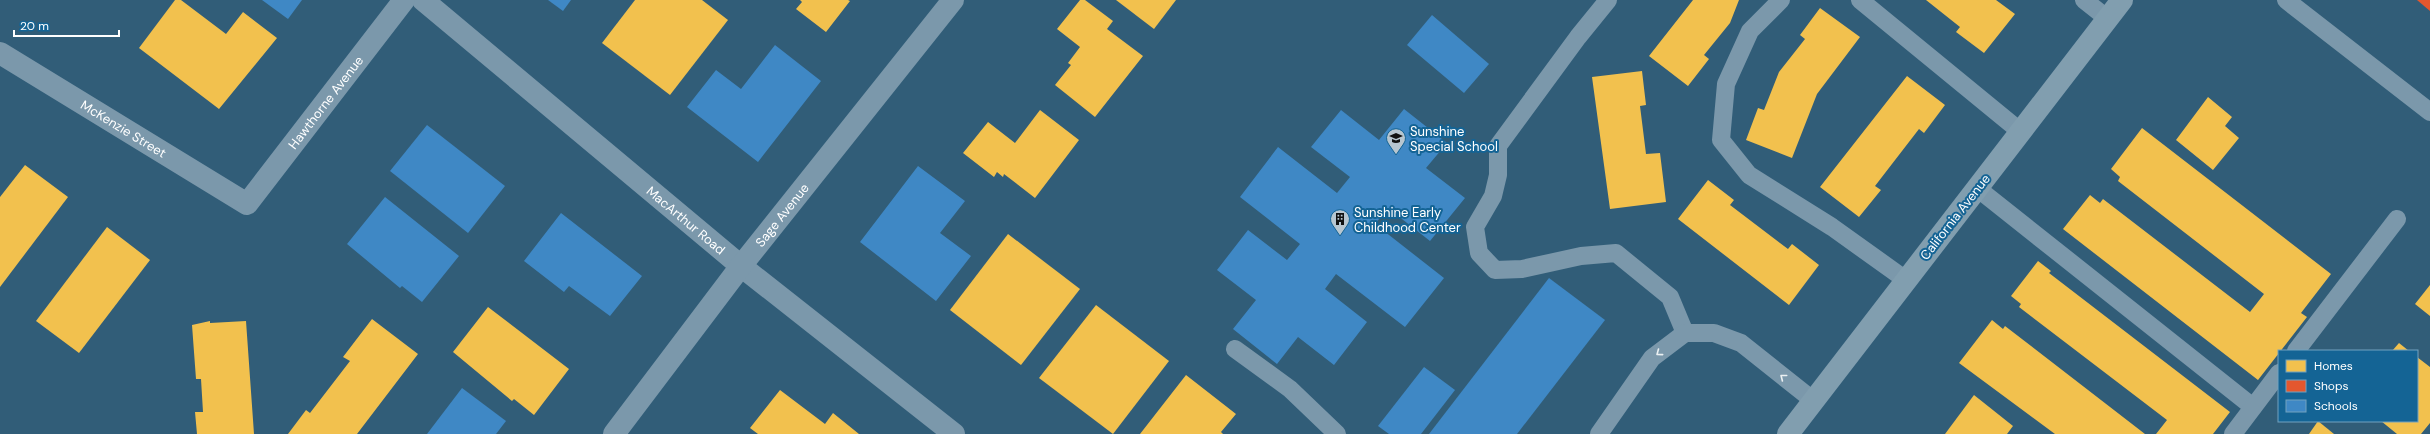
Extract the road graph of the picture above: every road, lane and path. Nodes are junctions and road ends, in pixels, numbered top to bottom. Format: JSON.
{"nodes":[{"id":1,"x":404,"y":0,"type":"edge"},
{"id":2,"x":423,"y":0,"type":"edge"},
{"id":3,"x":953,"y":0,"type":"edge"},
{"id":4,"x":1608,"y":0,"type":"edge"},
{"id":5,"x":1781,"y":0,"type":"edge"},
{"id":6,"x":1860,"y":0,"type":"edge"},
{"id":7,"x":2084,"y":0,"type":"edge"},
{"id":8,"x":2122,"y":0,"type":"edge"},
{"id":9,"x":2292,"y":2,"type":"edge"},
{"id":10,"x":2108,"y":19,"type":"junction"},
{"id":11,"x":0,"y":53,"type":"edge"},
{"id":12,"x":2430,"y":112,"type":"edge"},
{"id":13,"x":2021,"y":132,"type":"junction"},
{"id":14,"x":1977,"y":188,"type":"junction"},
{"id":15,"x":247,"y":204,"type":"joint"},
{"id":16,"x":2397,"y":219,"type":"dead end"},
{"id":17,"x":741,"y":266,"type":"junction"},
{"id":18,"x":1906,"y":280,"type":"junction"},
{"id":19,"x":1685,"y":333,"type":"junction"},
{"id":20,"x":1235,"y":349,"type":"dead end"},
{"id":21,"x":2297,"y":350,"type":"edge"},
{"id":22,"x":2278,"y":374,"type":"edge"},
{"id":23,"x":1814,"y":401,"type":"junction"},
{"id":24,"x":2253,"y":407,"type":"junction"},
{"id":25,"x":614,"y":434,"type":"edge"},
{"id":26,"x":954,"y":434,"type":"edge"},
{"id":27,"x":1337,"y":434,"type":"edge"},
{"id":28,"x":1599,"y":434,"type":"edge"},
{"id":29,"x":1788,"y":434,"type":"edge"},
{"id":30,"x":2233,"y":434,"type":"edge"}],
"edges":[{"from":1,"to":15,"type":"street","name":"Hawthorne Avenue"},
{"from":2,"to":17,"type":"street","name":"MacArthur Road"},
{"from":3,"to":17,"type":"street","name":"Sage Avenue"},
{"from":4,"to":19,"type":"lane"},
{"from":5,"to":18,"type":"lane"},
{"from":6,"to":13,"type":"lane"},
{"from":7,"to":10,"type":"lane"},
{"from":8,"to":10,"type":"main road","name":"California Avenue"},
{"from":9,"to":12,"type":"lane"},
{"from":10,"to":13,"type":"main road","name":"California Avenue"},
{"from":11,"to":15,"type":"street","name":"McKenzie Street"},
{"from":13,"to":14,"type":"main road","name":"California Avenue"},
{"from":14,"to":18,"type":"main road","name":"California Avenue"},
{"from":14,"to":24,"type":"lane"},
{"from":16,"to":21,"type":"lane"},
{"from":17,"to":25,"type":"street","name":"Sage Avenue"},
{"from":17,"to":26,"type":"street","name":"MacArthur Road"},
{"from":18,"to":23,"type":"main road","name":"California Avenue"},
{"from":23,"to":19,"type":"lane","one_way":true},
{"from":19,"to":28,"type":"lane","one_way":true},
{"from":20,"to":27,"type":"lane"},
{"from":22,"to":24,"type":"lane"},
{"from":23,"to":29,"type":"main road","name":"California Avenue"},
{"from":24,"to":30,"type":"lane"}]}
